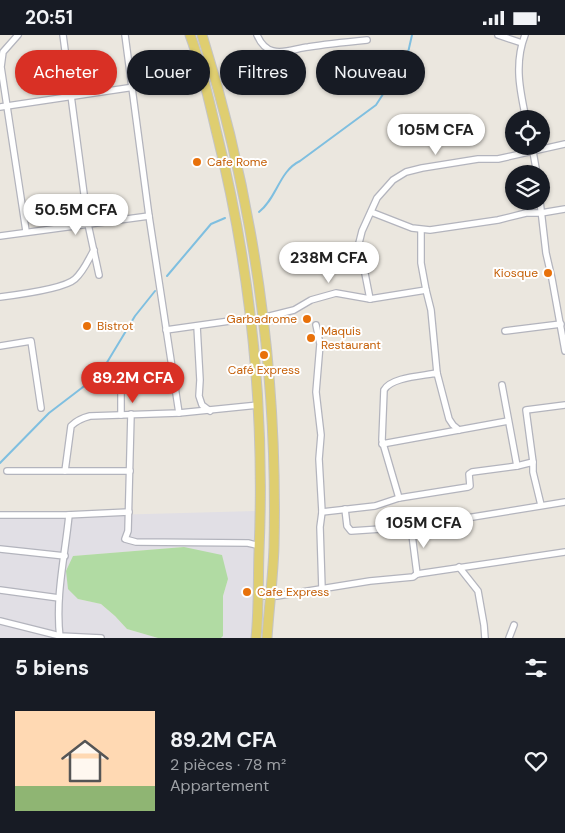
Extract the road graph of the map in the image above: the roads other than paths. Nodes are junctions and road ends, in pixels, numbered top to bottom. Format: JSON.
{"nodes":[{"id":1,"x":18,"y":35,"type":"edge"},
{"id":2,"x":62,"y":35,"type":"edge"},
{"id":3,"x":125,"y":35,"type":"edge"},
{"id":4,"x":190,"y":35,"type":"edge"},
{"id":5,"x":202,"y":35,"type":"edge"},
{"id":6,"x":257,"y":35,"type":"edge"},
{"id":7,"x":498,"y":35,"type":"edge"},
{"id":8,"x":525,"y":35,"type":"edge"},
{"id":9,"x":366,"y":39,"type":"dead end"},
{"id":10,"x":522,"y":43,"type":"junction"},
{"id":11,"x":127,"y":50,"type":"edge"},
{"id":12,"x":195,"y":50,"type":"edge"},
{"id":13,"x":127,"y":88,"type":"edge"},
{"id":14,"x":133,"y":95,"type":"edge"},
{"id":15,"x":207,"y":95,"type":"edge"},
{"id":16,"x":71,"y":97,"type":"junction"},
{"id":17,"x":3,"y":107,"type":"edge"},
{"id":18,"x":524,"y":110,"type":"edge"},
{"id":19,"x":565,"y":144,"type":"edge"},
{"id":20,"x":550,"y":146,"type":"edge"},
{"id":21,"x":512,"y":155,"type":"edge"},
{"id":22,"x":565,"y":209,"type":"edge"},
{"id":23,"x":541,"y":210,"type":"edge"},
{"id":24,"x":371,"y":212,"type":"junction"},
{"id":25,"x":541,"y":213,"type":"junction"},
{"id":26,"x":149,"y":216,"type":"junction"},
{"id":27,"x":88,"y":224,"type":"junction"},
{"id":28,"x":421,"y":229,"type":"junction"},
{"id":29,"x":26,"y":231,"type":"junction"},
{"id":30,"x":0,"y":236,"type":"edge"},
{"id":31,"x":94,"y":250,"type":"junction"},
{"id":32,"x":99,"y":275,"type":"dead end"},
{"id":33,"x":426,"y":290,"type":"junction"},
{"id":34,"x":0,"y":297,"type":"edge"},
{"id":35,"x":370,"y":299,"type":"junction"},
{"id":36,"x":251,"y":318,"type":"junction"},
{"id":37,"x":262,"y":318,"type":"junction"},
{"id":38,"x":561,"y":324,"type":"junction"},
{"id":39,"x":316,"y":325,"type":"dead end"},
{"id":40,"x":197,"y":326,"type":"junction"},
{"id":41,"x":166,"y":330,"type":"junction"},
{"id":42,"x":505,"y":331,"type":"dead end"},
{"id":43,"x":0,"y":347,"type":"edge"},
{"id":44,"x":565,"y":351,"type":"edge"},
{"id":45,"x":121,"y":370,"type":"dead end"},
{"id":46,"x":438,"y":373,"type":"junction"},
{"id":47,"x":502,"y":385,"type":"dead end"},
{"id":48,"x":258,"y":405,"type":"junction"},
{"id":49,"x":565,"y":405,"type":"edge"},
{"id":50,"x":41,"y":408,"type":"dead end"},
{"id":51,"x":210,"y":411,"type":"junction"},
{"id":52,"x":179,"y":413,"type":"junction"},
{"id":53,"x":131,"y":414,"type":"junction"},
{"id":54,"x":121,"y":415,"type":"junction"},
{"id":55,"x":508,"y":421,"type":"junction"},
{"id":56,"x":459,"y":430,"type":"junction"},
{"id":57,"x":382,"y":444,"type":"junction"},
{"id":58,"x":533,"y":462,"type":"junction"},
{"id":59,"x":517,"y":466,"type":"junction"},
{"id":60,"x":7,"y":471,"type":"dead end"},
{"id":61,"x":65,"y":471,"type":"junction"},
{"id":62,"x":130,"y":471,"type":"junction"},
{"id":63,"x":399,"y":498,"type":"junction"},
{"id":64,"x":565,"y":502,"type":"edge"},
{"id":65,"x":541,"y":505,"type":"junction"},
{"id":66,"x":345,"y":509,"type":"junction"},
{"id":67,"x":129,"y":512,"type":"junction"},
{"id":68,"x":322,"y":512,"type":"junction"},
{"id":69,"x":0,"y":515,"type":"edge"},
{"id":70,"x":69,"y":515,"type":"junction"},
{"id":71,"x":411,"y":527,"type":"junction"},
{"id":72,"x":260,"y":546,"type":"junction"},
{"id":73,"x":0,"y":549,"type":"edge"},
{"id":74,"x":565,"y":552,"type":"edge"},
{"id":75,"x":65,"y":556,"type":"junction"},
{"id":76,"x":459,"y":567,"type":"junction"},
{"id":77,"x":417,"y":574,"type":"junction"},
{"id":78,"x":322,"y":589,"type":"junction"},
{"id":79,"x":0,"y":591,"type":"edge"},
{"id":80,"x":258,"y":596,"type":"junction"},
{"id":81,"x":270,"y":597,"type":"junction"},
{"id":82,"x":59,"y":598,"type":"junction"},
{"id":83,"x":0,"y":621,"type":"edge"},
{"id":84,"x":514,"y":625,"type":"dead end"},
{"id":85,"x":60,"y":637,"type":"edge"},
{"id":86,"x":101,"y":638,"type":"edge"},
{"id":87,"x":256,"y":638,"type":"edge"},
{"id":88,"x":267,"y":638,"type":"edge"},
{"id":89,"x":485,"y":638,"type":"edge"},
{"id":90,"x":509,"y":638,"type":"edge"}],
"edges":[{"from":1,"to":17,"type":"street"},
{"from":2,"to":16,"type":"street"},
{"from":3,"to":11,"type":"street"},
{"from":4,"to":12,"type":"main road"},
{"from":5,"to":37,"type":"main road"},
{"from":6,"to":9,"type":"street"},
{"from":7,"to":10,"type":"street"},
{"from":8,"to":10,"type":"street"},
{"from":10,"to":18,"type":"street"},
{"from":13,"to":16,"type":"street"},
{"from":14,"to":26,"type":"street"},
{"from":15,"to":36,"type":"main road"},
{"from":16,"to":17,"type":"street"},
{"from":16,"to":27,"type":"street"},
{"from":17,"to":29,"type":"street"},
{"from":19,"to":20,"type":"street"},
{"from":21,"to":24,"type":"street"},
{"from":22,"to":25,"type":"street"},
{"from":23,"to":25,"type":"street"},
{"from":24,"to":28,"type":"street"},
{"from":24,"to":35,"type":"street"},
{"from":25,"to":28,"type":"street"},
{"from":25,"to":38,"type":"street"},
{"from":26,"to":27,"type":"street"},
{"from":26,"to":41,"type":"street"},
{"from":27,"to":29,"type":"street"},
{"from":27,"to":31,"type":"street"},
{"from":28,"to":33,"type":"street"},
{"from":29,"to":30,"type":"street"},
{"from":31,"to":32,"type":"street"},
{"from":31,"to":34,"type":"street"},
{"from":33,"to":35,"type":"street"},
{"from":33,"to":46,"type":"street"},
{"from":35,"to":37,"type":"street"},
{"from":36,"to":40,"type":"street"},
{"from":36,"to":48,"type":"main road"},
{"from":37,"to":81,"type":"main road"},
{"from":38,"to":42,"type":"street"},
{"from":38,"to":44,"type":"street"},
{"from":39,"to":68,"type":"street"},
{"from":40,"to":41,"type":"street"},
{"from":40,"to":51,"type":"street"},
{"from":41,"to":52,"type":"street"},
{"from":43,"to":50,"type":"street"},
{"from":45,"to":54,"type":"street"},
{"from":46,"to":56,"type":"street"},
{"from":46,"to":57,"type":"street"},
{"from":47,"to":55,"type":"street"},
{"from":48,"to":51,"type":"street"},
{"from":48,"to":72,"type":"main road"},
{"from":49,"to":58,"type":"street"},
{"from":51,"to":52,"type":"street"},
{"from":52,"to":53,"type":"street"},
{"from":53,"to":54,"type":"street"},
{"from":53,"to":62,"type":"street"},
{"from":54,"to":61,"type":"street"},
{"from":55,"to":56,"type":"street"},
{"from":55,"to":59,"type":"street"},
{"from":56,"to":57,"type":"street"},
{"from":57,"to":63,"type":"street"},
{"from":58,"to":59,"type":"street"},
{"from":58,"to":65,"type":"street"},
{"from":59,"to":63,"type":"street"},
{"from":60,"to":61,"type":"street"},
{"from":61,"to":62,"type":"street"},
{"from":62,"to":67,"type":"street"},
{"from":63,"to":66,"type":"street"},
{"from":64,"to":65,"type":"street"},
{"from":65,"to":71,"type":"street"},
{"from":66,"to":68,"type":"street"},
{"from":66,"to":71,"type":"street"},
{"from":67,"to":70,"type":"street"},
{"from":67,"to":72,"type":"street"},
{"from":68,"to":78,"type":"street"},
{"from":69,"to":70,"type":"street"},
{"from":70,"to":75,"type":"street"},
{"from":71,"to":77,"type":"street"},
{"from":72,"to":80,"type":"main road"},
{"from":73,"to":75,"type":"street"},
{"from":74,"to":76,"type":"street"},
{"from":75,"to":82,"type":"street"},
{"from":76,"to":77,"type":"street"},
{"from":76,"to":89,"type":"street"},
{"from":77,"to":78,"type":"street"},
{"from":78,"to":81,"type":"street"},
{"from":79,"to":82,"type":"street"},
{"from":80,"to":81,"type":"street"},
{"from":80,"to":87,"type":"main road"},
{"from":81,"to":88,"type":"main road"},
{"from":82,"to":85,"type":"street"},
{"from":83,"to":85,"type":"street"},
{"from":84,"to":90,"type":"street"},
{"from":85,"to":86,"type":"street"}]}
